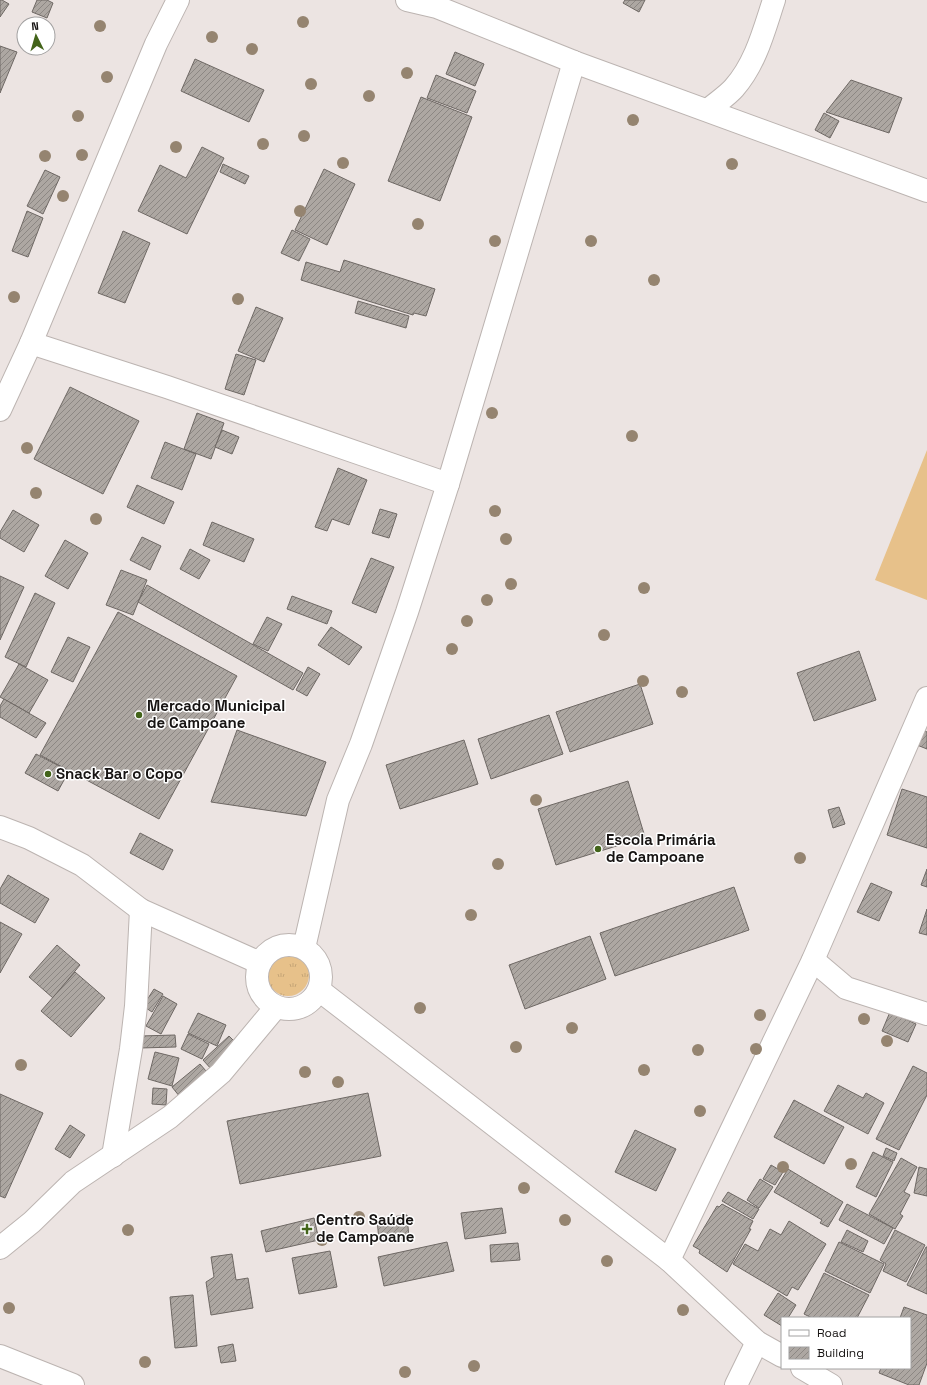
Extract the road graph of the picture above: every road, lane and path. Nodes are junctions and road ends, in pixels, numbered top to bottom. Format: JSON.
{"nodes":[{"id":1,"x":178,"y":0,"type":"edge"},
{"id":2,"x":408,"y":0,"type":"edge"},
{"id":3,"x":774,"y":0,"type":"edge"},
{"id":4,"x":438,"y":3,"type":"edge"},
{"id":5,"x":574,"y":62,"type":"junction"},
{"id":6,"x":708,"y":110,"type":"junction"},
{"id":7,"x":927,"y":191,"type":"edge"},
{"id":8,"x":31,"y":342,"type":"junction"},
{"id":9,"x":0,"y":410,"type":"edge"},
{"id":10,"x":448,"y":484,"type":"junction"},
{"id":11,"x":927,"y":698,"type":"edge"},
{"id":12,"x":0,"y":827,"type":"edge"},
{"id":13,"x":141,"y":910,"type":"junction"},
{"id":14,"x":304,"y":948,"type":"junction"},
{"id":15,"x":813,"y":960,"type":"junction"},
{"id":16,"x":260,"y":963,"type":"junction"},
{"id":17,"x":319,"y":990,"type":"junction"},
{"id":18,"x":276,"y":1007,"type":"junction"},
{"id":19,"x":927,"y":1014,"type":"edge"},
{"id":20,"x":113,"y":1156,"type":"junction"},
{"id":21,"x":0,"y":1248,"type":"edge"},
{"id":22,"x":669,"y":1260,"type":"junction"},
{"id":23,"x":757,"y":1342,"type":"junction"},
{"id":24,"x":781,"y":1355,"type":"edge"},
{"id":25,"x":0,"y":1356,"type":"edge"},
{"id":26,"x":804,"y":1369,"type":"edge"},
{"id":27,"x":73,"y":1385,"type":"edge"},
{"id":28,"x":736,"y":1385,"type":"edge"},
{"id":29,"x":831,"y":1385,"type":"edge"}],
"edges":[{"from":1,"to":8,"type":"street"},
{"from":2,"to":4,"type":"street"},
{"from":3,"to":6,"type":"street"},
{"from":4,"to":5,"type":"street"},
{"from":5,"to":6,"type":"street"},
{"from":5,"to":10,"type":"street"},
{"from":6,"to":7,"type":"street"},
{"from":8,"to":9,"type":"street"},
{"from":8,"to":10,"type":"street"},
{"from":10,"to":14,"type":"street"},
{"from":11,"to":15,"type":"street"},
{"from":12,"to":13,"type":"street"},
{"from":13,"to":16,"type":"street"},
{"from":13,"to":20,"type":"street"},
{"from":14,"to":16,"type":"street"},
{"from":14,"to":17,"type":"street"},
{"from":15,"to":19,"type":"street"},
{"from":15,"to":22,"type":"street"},
{"from":16,"to":18,"type":"street"},
{"from":17,"to":18,"type":"street"},
{"from":17,"to":22,"type":"street"},
{"from":18,"to":20,"type":"street"},
{"from":20,"to":21,"type":"street"},
{"from":22,"to":23,"type":"street"},
{"from":23,"to":24,"type":"street"},
{"from":23,"to":28,"type":"street"},
{"from":25,"to":27,"type":"street"},
{"from":26,"to":29,"type":"street"}]}
